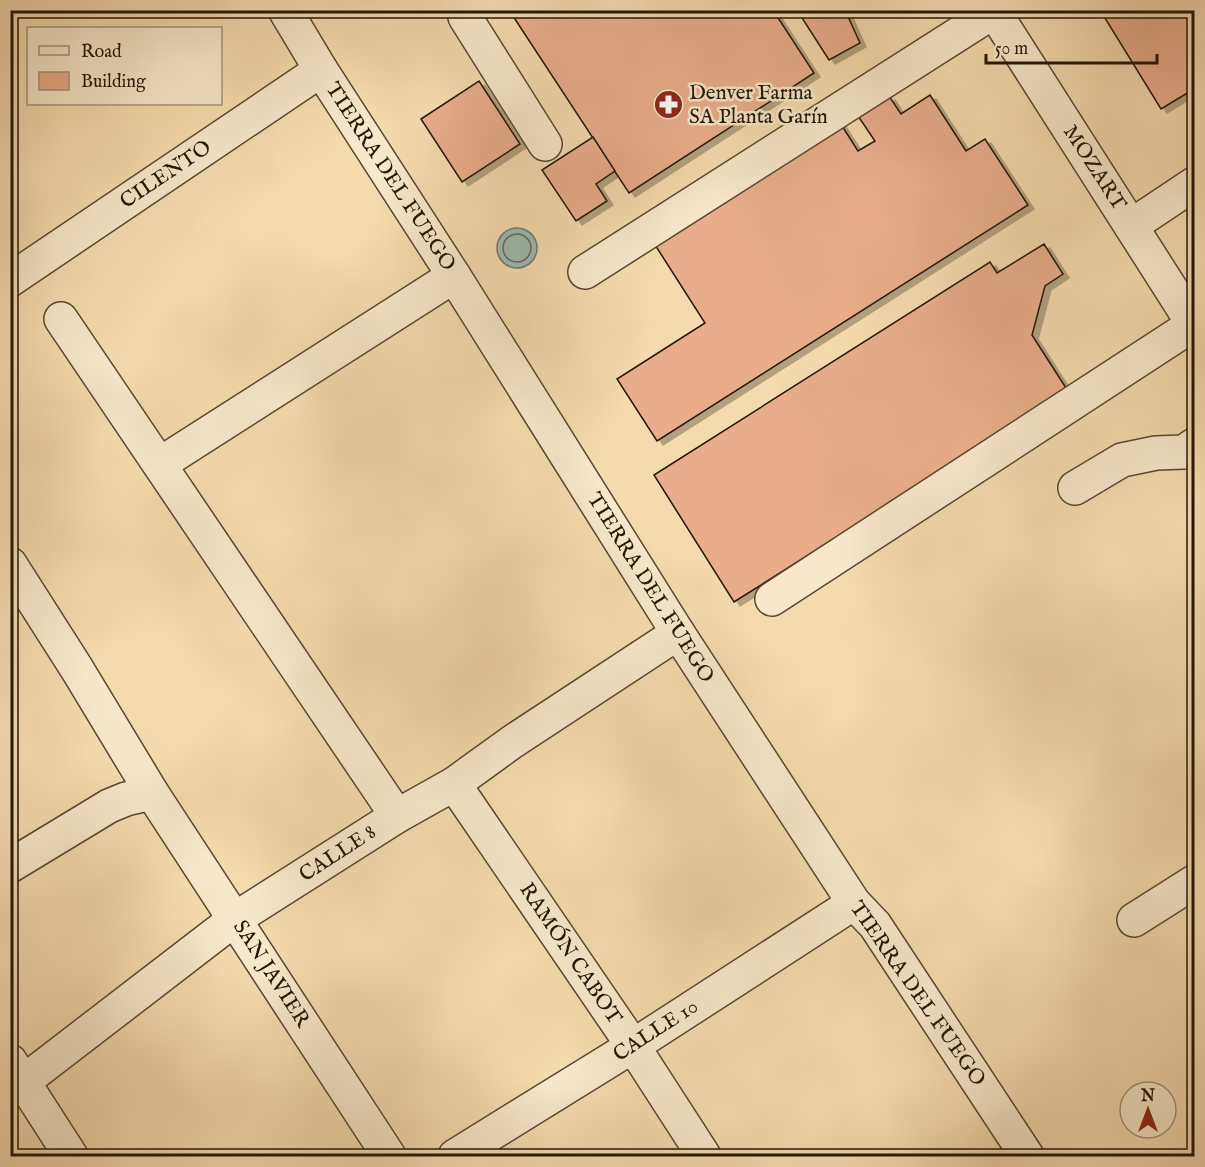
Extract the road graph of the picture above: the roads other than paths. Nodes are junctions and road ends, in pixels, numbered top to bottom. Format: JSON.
{"nodes":[{"id":1,"x":285,"y":10,"type":"edge"},
{"id":2,"x":464,"y":10,"type":"edge"},
{"id":3,"x":994,"y":11,"type":"edge"},
{"id":4,"x":321,"y":70,"type":"junction"},
{"id":5,"x":545,"y":144,"type":"dead end"},
{"id":6,"x":1194,"y":184,"type":"edge"},
{"id":7,"x":1131,"y":226,"type":"junction"},
{"id":8,"x":585,"y":272,"type":"dead end"},
{"id":9,"x":454,"y":276,"type":"junction"},
{"id":10,"x":10,"y":280,"type":"edge"},
{"id":11,"x":61,"y":319,"type":"dead end"},
{"id":12,"x":1194,"y":325,"type":"edge"},
{"id":13,"x":1191,"y":457,"type":"edge"},
{"id":14,"x":160,"y":464,"type":"junction"},
{"id":15,"x":1075,"y":488,"type":"dead end"},
{"id":16,"x":10,"y":564,"type":"edge"},
{"id":17,"x":771,"y":599,"type":"dead end"},
{"id":18,"x":678,"y":633,"type":"junction"},
{"id":19,"x":454,"y":784,"type":"junction"},
{"id":20,"x":152,"y":793,"type":"junction"},
{"id":21,"x":397,"y":816,"type":"junction"},
{"id":22,"x":10,"y":866,"type":"edge"},
{"id":23,"x":1194,"y":882,"type":"edge"},
{"id":24,"x":854,"y":903,"type":"junction"},
{"id":25,"x":235,"y":919,"type":"junction"},
{"id":26,"x":1134,"y":920,"type":"dead end"},
{"id":27,"x":633,"y":1046,"type":"junction"},
{"id":28,"x":15,"y":1078,"type":"edge"},
{"id":29,"x":72,"y":1156,"type":"edge"},
{"id":30,"x":389,"y":1156,"type":"edge"},
{"id":31,"x":455,"y":1156,"type":"edge"},
{"id":32,"x":704,"y":1156,"type":"edge"},
{"id":33,"x":1027,"y":1156,"type":"edge"}],
"edges":[{"from":1,"to":4,"type":"street","name":"TIERRA DEL FUEGO"},
{"from":2,"to":5,"type":"street"},
{"from":3,"to":7,"type":"street","name":"MOZART"},
{"from":3,"to":8,"type":"street"},
{"from":4,"to":9,"type":"street","name":"TIERRA DEL FUEGO"},
{"from":4,"to":10,"type":"street","name":"CILENTO"},
{"from":6,"to":7,"type":"street"},
{"from":7,"to":12,"type":"street","name":"MOZART"},
{"from":9,"to":14,"type":"street"},
{"from":9,"to":18,"type":"street","name":"TIERRA DEL FUEGO"},
{"from":11,"to":14,"type":"street"},
{"from":12,"to":17,"type":"street"},
{"from":13,"to":15,"type":"street"},
{"from":14,"to":21,"type":"street"},
{"from":16,"to":20,"type":"street","name":"SAN JAVIER"},
{"from":18,"to":19,"type":"street","name":"CALLE 8"},
{"from":18,"to":24,"type":"street","name":"TIERRA DEL FUEGO"},
{"from":19,"to":21,"type":"street","name":"CALLE 8"},
{"from":19,"to":27,"type":"street","name":"RAMÓN CABOT"},
{"from":20,"to":22,"type":"street"},
{"from":20,"to":25,"type":"street","name":"SAN JAVIER"},
{"from":21,"to":25,"type":"street","name":"CALLE 8"},
{"from":23,"to":26,"type":"street"},
{"from":24,"to":27,"type":"street","name":"CALLE 10"},
{"from":24,"to":33,"type":"street","name":"TIERRA DEL FUEGO"},
{"from":25,"to":28,"type":"street","name":"CALLE 8"},
{"from":25,"to":30,"type":"street","name":"SAN JAVIER"},
{"from":27,"to":31,"type":"street","name":"CALLE 10"},
{"from":27,"to":32,"type":"street","name":"RAMÓN CABOT"},
{"from":28,"to":29,"type":"street"}]}
